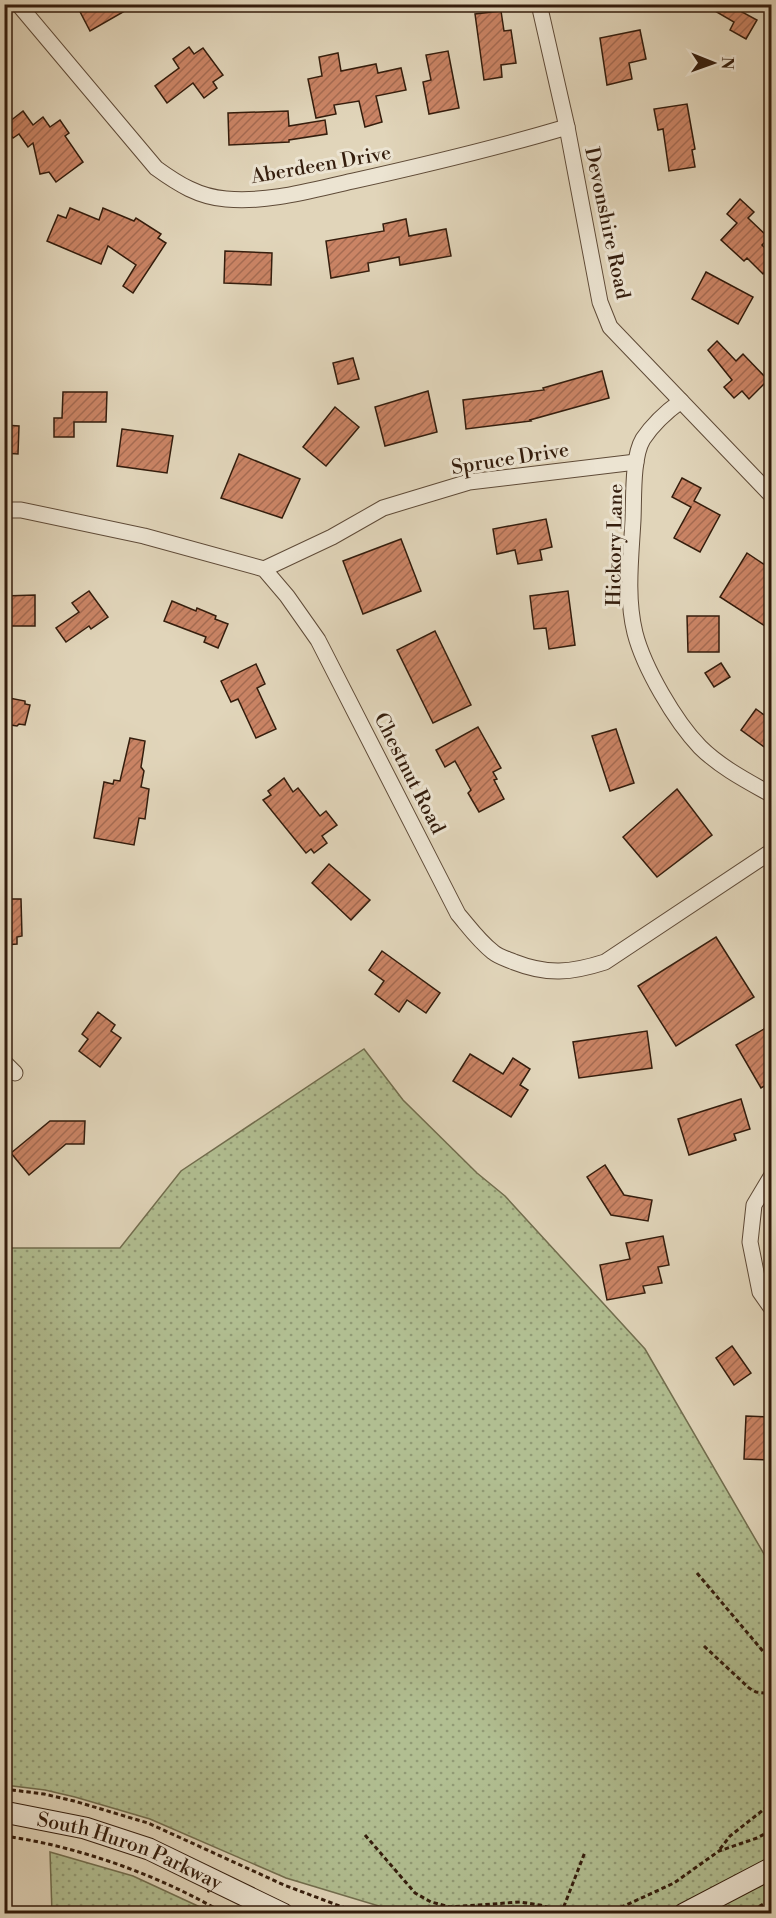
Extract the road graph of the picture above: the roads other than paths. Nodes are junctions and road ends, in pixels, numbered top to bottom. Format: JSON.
{"nodes":[{"id":1,"x":18,"y":4,"type":"edge"},
{"id":2,"x":539,"y":4,"type":"edge"},
{"id":3,"x":567,"y":127,"type":"junction"},
{"id":4,"x":681,"y":401,"type":"junction"},
{"id":5,"x":636,"y":462,"type":"junction"},
{"id":6,"x":771,"y":496,"type":"edge"},
{"id":7,"x":4,"y":510,"type":"edge"},
{"id":8,"x":264,"y":569,"type":"junction"},
{"id":9,"x":771,"y":795,"type":"edge"},
{"id":10,"x":771,"y":850,"type":"edge"},
{"id":11,"x":771,"y":1175,"type":"edge"},
{"id":12,"x":771,"y":1309,"type":"edge"},
{"id":13,"x":4,"y":1812,"type":"edge"},
{"id":14,"x":771,"y":1868,"type":"edge"},
{"id":15,"x":284,"y":1914,"type":"edge"},
{"id":16,"x":684,"y":1914,"type":"edge"}],
"edges":[{"from":1,"to":3,"type":"street","name":"Aberdeen Drive"},
{"from":2,"to":3,"type":"street","name":"Devonshire Road"},
{"from":3,"to":4,"type":"street","name":"Devonshire Road"},
{"from":4,"to":5,"type":"street","name":"Hickory Lane"},
{"from":4,"to":6,"type":"street","name":"Devonshire Road"},
{"from":5,"to":8,"type":"street","name":"Spruce Drive"},
{"from":5,"to":9,"type":"street","name":"Hickory Lane"},
{"from":7,"to":8,"type":"street"},
{"from":8,"to":10,"type":"street","name":"Chestnut Road"},
{"from":11,"to":12,"type":"street"},
{"from":13,"to":15,"type":"main road","name":"South Huron Parkway"},
{"from":14,"to":16,"type":"main road"}]}
